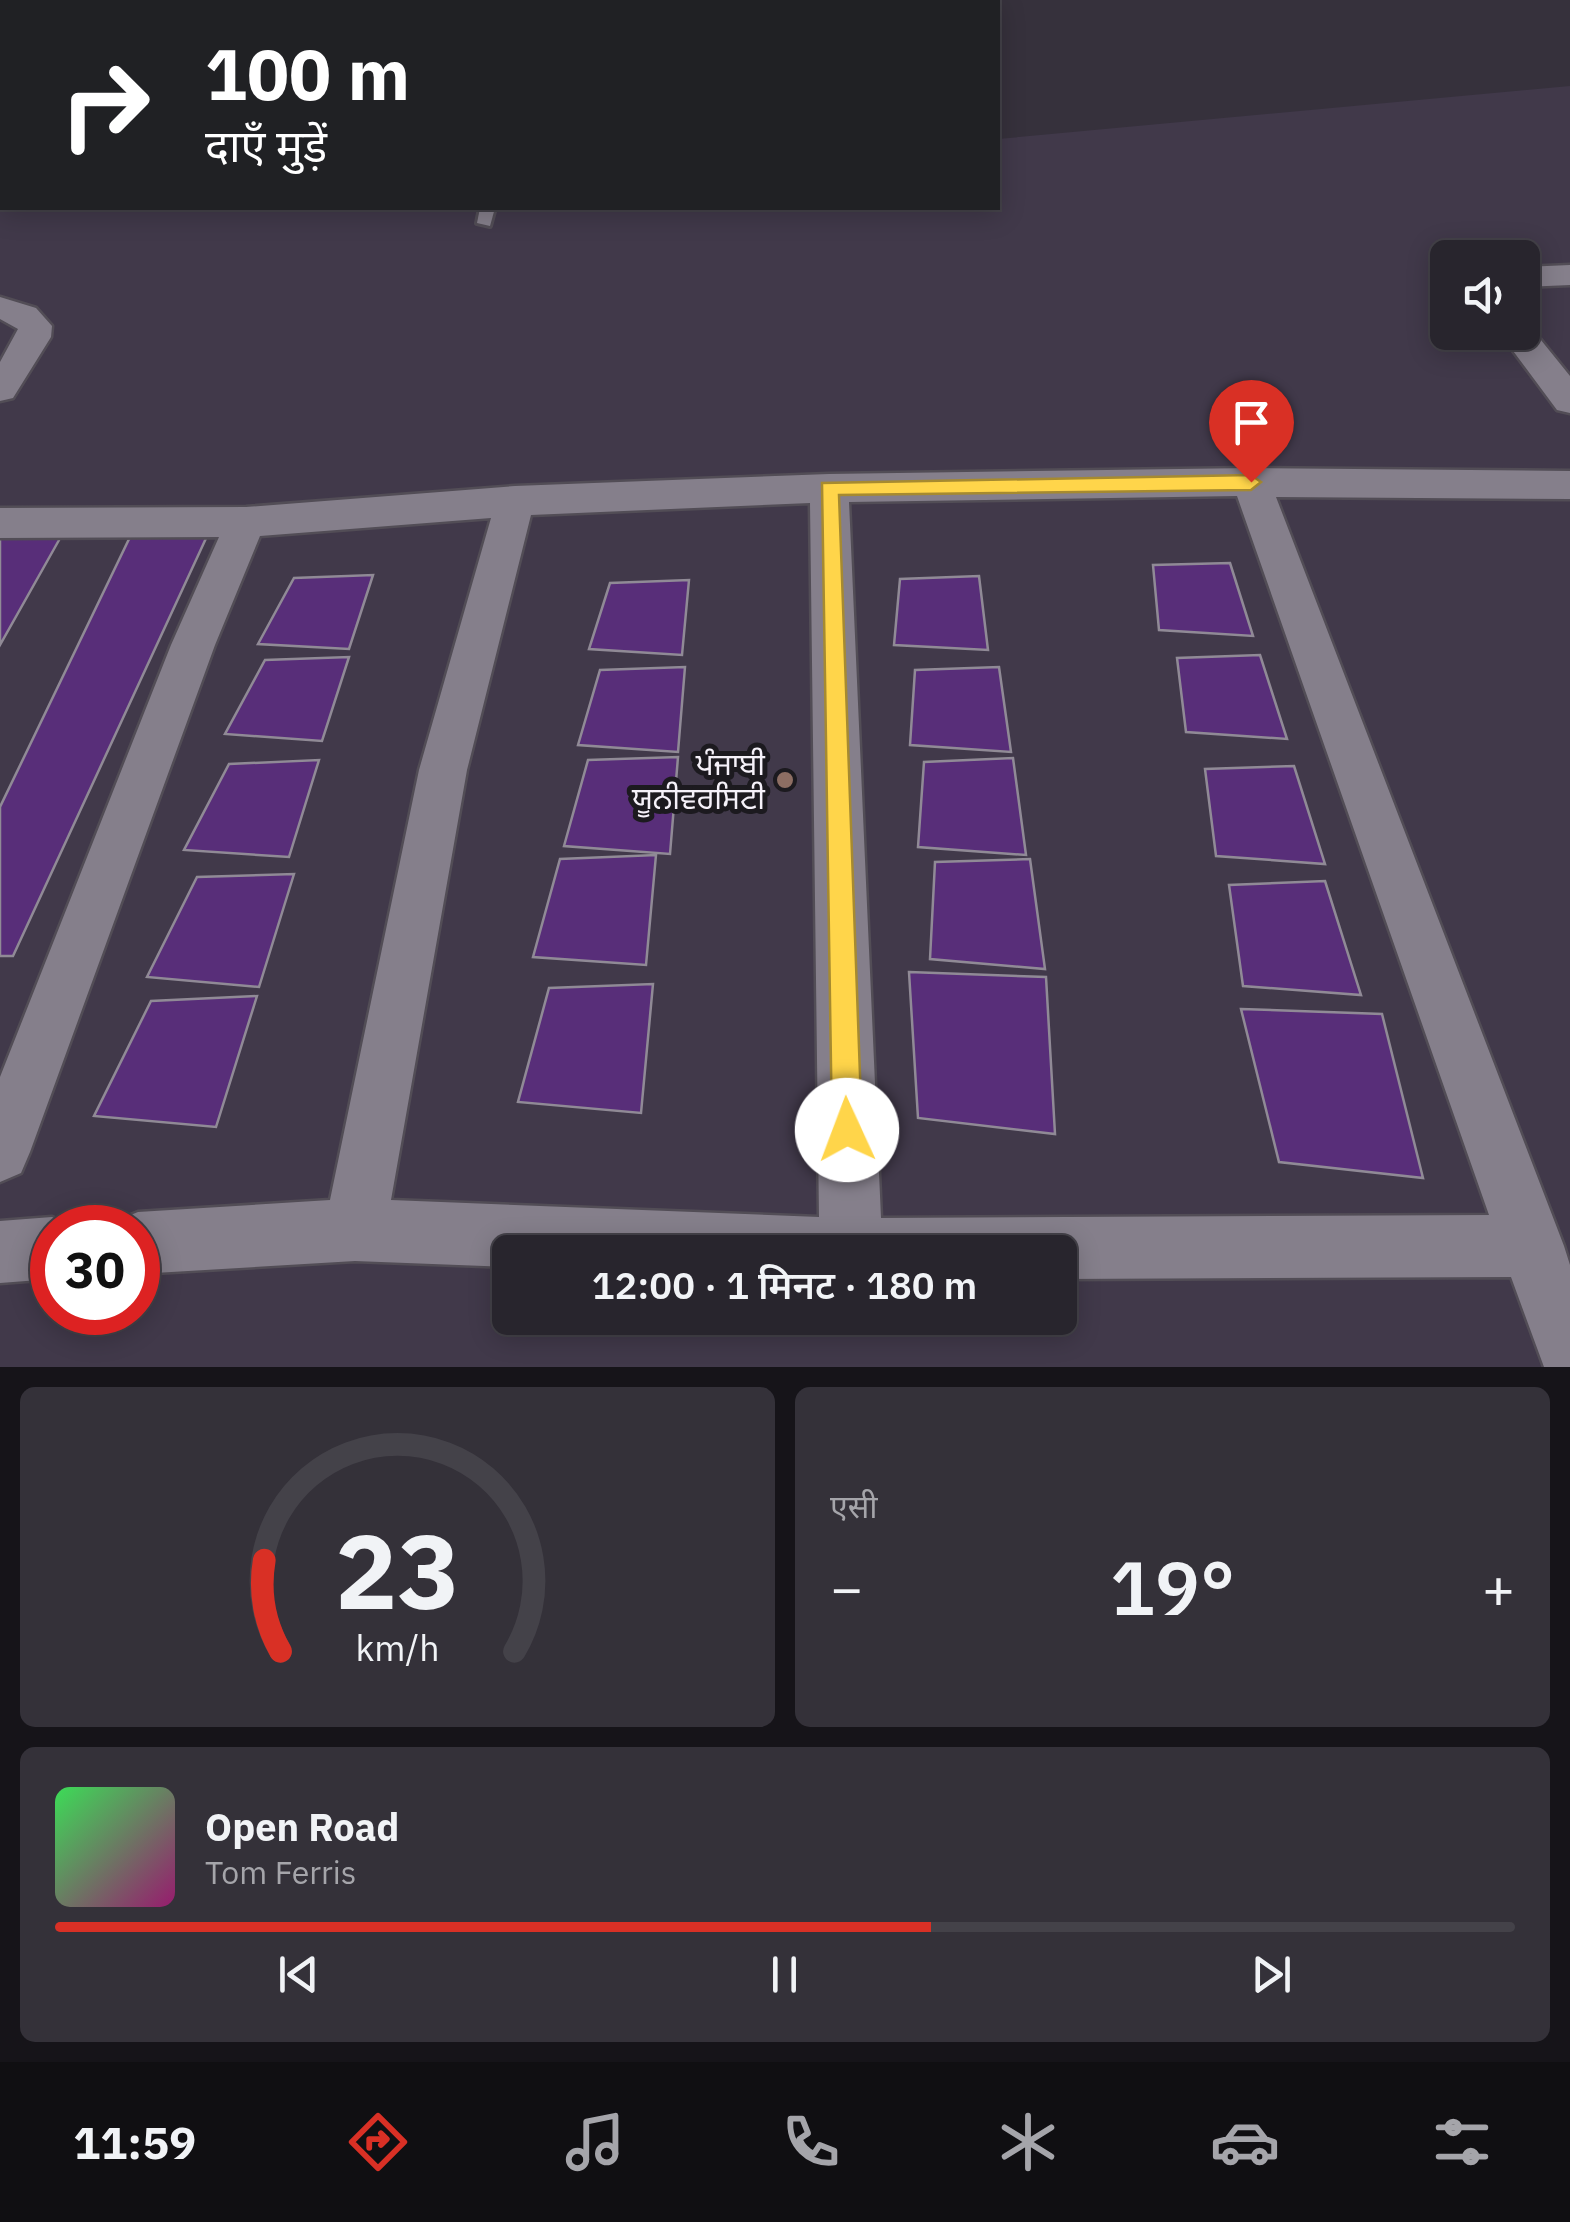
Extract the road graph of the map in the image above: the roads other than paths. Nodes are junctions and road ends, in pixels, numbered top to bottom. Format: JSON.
{"nodes":[{"id":1,"x":1570,"y":274,"type":"edge"},
{"id":2,"x":1540,"y":276,"type":"edge"},
{"id":3,"x":0,"y":308,"type":"edge"},
{"id":4,"x":1530,"y":350,"type":"edge"},
{"id":5,"x":0,"y":389,"type":"edge"},
{"id":6,"x":1570,"y":401,"type":"edge"},
{"id":7,"x":1251,"y":482,"type":"junction"},
{"id":8,"x":1570,"y":486,"type":"edge"},
{"id":9,"x":829,"y":488,"type":"junction"},
{"id":10,"x":515,"y":500,"type":"junction"},
{"id":11,"x":246,"y":522,"type":"junction"},
{"id":12,"x":0,"y":523,"type":"edge"},
{"id":13,"x":0,"y":1152,"type":"edge"},
{"id":14,"x":355,"y":1230,"type":"junction"},
{"id":15,"x":492,"y":1235,"type":"edge"},
{"id":16,"x":851,"y":1235,"type":"edge"},
{"id":17,"x":160,"y":1242,"type":"edge"},
{"id":18,"x":1533,"y":1246,"type":"junction"},
{"id":19,"x":1077,"y":1248,"type":"edge"},
{"id":20,"x":30,"y":1250,"type":"edge"},
{"id":21,"x":0,"y":1252,"type":"edge"},
{"id":22,"x":1570,"y":1352,"type":"edge"}],
"edges":[{"from":1,"to":2,"type":"street"},
{"from":3,"to":5,"type":"street"},
{"from":4,"to":6,"type":"street"},
{"from":7,"to":8,"type":"street"},
{"from":7,"to":9,"type":"street"},
{"from":7,"to":18,"type":"street"},
{"from":9,"to":10,"type":"street"},
{"from":9,"to":16,"type":"street"},
{"from":10,"to":11,"type":"street"},
{"from":10,"to":14,"type":"street"},
{"from":11,"to":12,"type":"street"},
{"from":11,"to":13,"type":"street"},
{"from":14,"to":15,"type":"street"},
{"from":14,"to":17,"type":"street"},
{"from":18,"to":19,"type":"street"},
{"from":18,"to":22,"type":"street"},
{"from":20,"to":21,"type":"street"}]}
